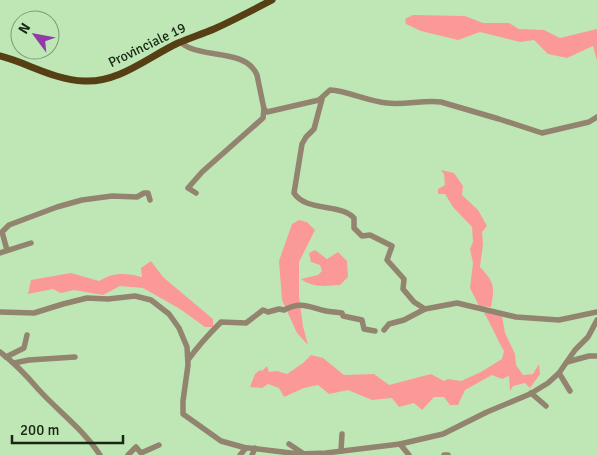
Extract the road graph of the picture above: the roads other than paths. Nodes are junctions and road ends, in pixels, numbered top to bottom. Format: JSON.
{"nodes":[{"id":1,"x":272,"y":0,"type":"edge"},
{"id":2,"x":180,"y":42,"type":"junction"},
{"id":3,"x":0,"y":56,"type":"edge"},
{"id":4,"x":322,"y":99,"type":"junction"},
{"id":5,"x":264,"y":109,"type":"junction"},
{"id":6,"x":597,"y":117,"type":"edge"},
{"id":7,"x":196,"y":193,"type":"dead end"},
{"id":8,"x":150,"y":200,"type":"dead end"},
{"id":9,"x":31,"y":243,"type":"dead end"},
{"id":10,"x":7,"y":250,"type":"junction"},
{"id":11,"x":0,"y":253,"type":"edge"},
{"id":12,"x":425,"y":309,"type":"junction"},
{"id":13,"x":0,"y":312,"type":"edge"},
{"id":14,"x":597,"y":312,"type":"edge"},
{"id":15,"x":597,"y":320,"type":"edge"},
{"id":16,"x":384,"y":330,"type":"dead end"},
{"id":17,"x":375,"y":331,"type":"dead end"},
{"id":18,"x":27,"y":335,"type":"dead end"},
{"id":19,"x":0,"y":352,"type":"edge"},
{"id":20,"x":6,"y":356,"type":"junction"},
{"id":21,"x":597,"y":356,"type":"edge"},
{"id":22,"x":75,"y":357,"type":"dead end"},
{"id":23,"x":188,"y":360,"type":"junction"},
{"id":24,"x":567,"y":362,"type":"junction"},
{"id":25,"x":14,"y":363,"type":"junction"},
{"id":26,"x":559,"y":373,"type":"junction"},
{"id":27,"x":570,"y":391,"type":"dead end"},
{"id":28,"x":531,"y":393,"type":"junction"},
{"id":29,"x":546,"y":406,"type":"dead end"},
{"id":30,"x":342,"y":434,"type":"dead end"},
{"id":31,"x":290,"y":444,"type":"dead end"},
{"id":32,"x":400,"y":444,"type":"junction"},
{"id":33,"x":159,"y":445,"type":"dead end"},
{"id":34,"x":246,"y":448,"type":"junction"},
{"id":35,"x":255,"y":448,"type":"junction"},
{"id":36,"x":341,"y":451,"type":"junction"},
{"id":37,"x":304,"y":454,"type":"junction"},
{"id":38,"x":100,"y":455,"type":"edge"},
{"id":39,"x":128,"y":455,"type":"edge"},
{"id":40,"x":240,"y":455,"type":"edge"},
{"id":41,"x":252,"y":455,"type":"edge"},
{"id":42,"x":409,"y":455,"type":"edge"},
{"id":43,"x":444,"y":455,"type":"edge"},
{"id":44,"x":448,"y":455,"type":"edge"}],
"edges":[{"from":1,"to":2,"type":"main road","name":"Provinciale 19"},
{"from":2,"to":3,"type":"main road","name":"Provinciale 19"},
{"from":2,"to":5,"type":"street"},
{"from":4,"to":5,"type":"street"},
{"from":4,"to":6,"type":"street"},
{"from":4,"to":12,"type":"street"},
{"from":5,"to":7,"type":"street"},
{"from":8,"to":10,"type":"street"},
{"from":9,"to":10,"type":"street"},
{"from":10,"to":11,"type":"street"},
{"from":12,"to":14,"type":"street"},
{"from":12,"to":16,"type":"street"},
{"from":13,"to":23,"type":"street"},
{"from":15,"to":24,"type":"street"},
{"from":17,"to":23,"type":"street"},
{"from":18,"to":20,"type":"street"},
{"from":19,"to":20,"type":"street"},
{"from":20,"to":25,"type":"street"},
{"from":21,"to":24,"type":"street"},
{"from":22,"to":25,"type":"street"},
{"from":23,"to":34,"type":"street"},
{"from":24,"to":26,"type":"street"},
{"from":25,"to":38,"type":"street"},
{"from":26,"to":27,"type":"street"},
{"from":26,"to":28,"type":"street"},
{"from":28,"to":29,"type":"street"},
{"from":28,"to":32,"type":"street"},
{"from":30,"to":36,"type":"street"},
{"from":31,"to":37,"type":"street"},
{"from":32,"to":36,"type":"street"},
{"from":32,"to":42,"type":"street"},
{"from":33,"to":39,"type":"street"},
{"from":34,"to":35,"type":"street"},
{"from":34,"to":40,"type":"street"},
{"from":35,"to":37,"type":"street"},
{"from":35,"to":41,"type":"street"},
{"from":36,"to":37,"type":"street"},
{"from":43,"to":44,"type":"street"}]}
